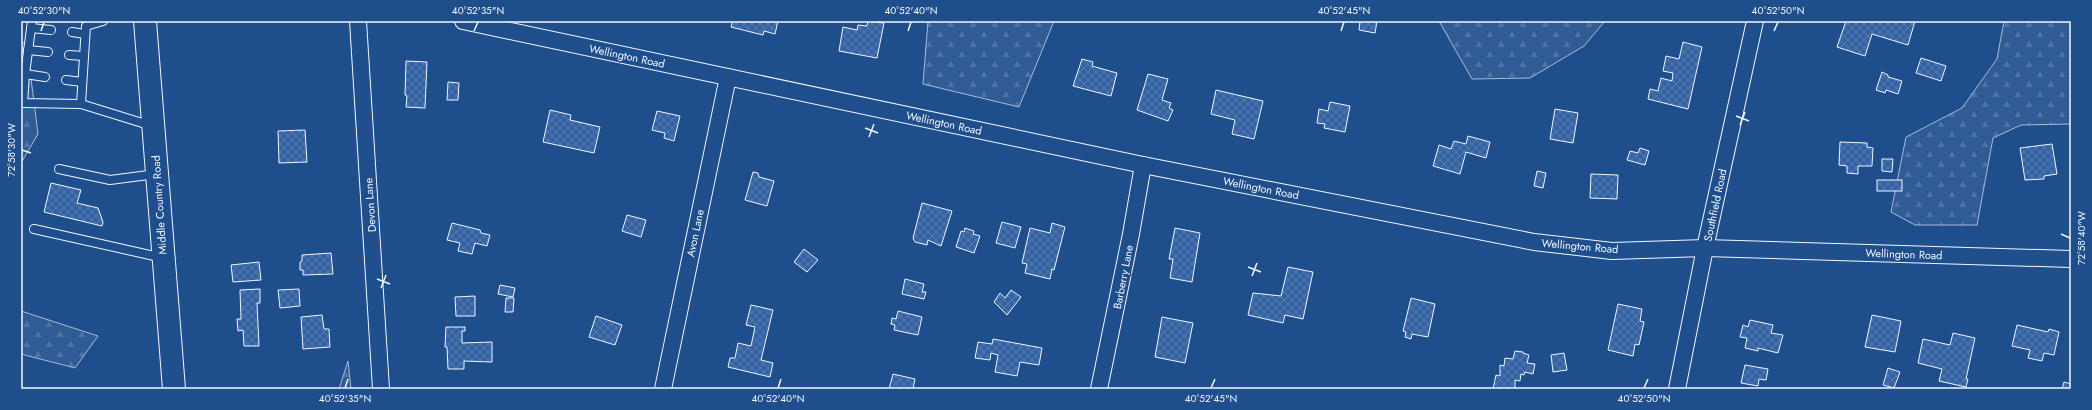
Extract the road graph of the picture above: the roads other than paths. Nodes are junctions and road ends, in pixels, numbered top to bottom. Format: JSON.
{"nodes":[{"id":1,"x":103,"y":21,"type":"edge"},
{"id":2,"x":145,"y":21,"type":"edge"},
{"id":3,"x":358,"y":21,"type":"edge"},
{"id":4,"x":463,"y":21,"type":"edge"},
{"id":5,"x":1756,"y":21,"type":"edge"},
{"id":6,"x":31,"y":25,"type":"edge"},
{"id":7,"x":86,"y":27,"type":"edge"},
{"id":8,"x":51,"y":30,"type":"dead end"},
{"id":9,"x":72,"y":32,"type":"dead end"},
{"id":10,"x":28,"y":50,"type":"junction"},
{"id":11,"x":48,"y":52,"type":"dead end"},
{"id":12,"x":69,"y":55,"type":"dead end"},
{"id":13,"x":84,"y":56,"type":"junction"},
{"id":14,"x":25,"y":74,"type":"junction"},
{"id":15,"x":45,"y":77,"type":"dead end"},
{"id":16,"x":728,"y":77,"type":"junction"},
{"id":17,"x":66,"y":80,"type":"dead end"},
{"id":18,"x":82,"y":82,"type":"junction"},
{"id":19,"x":81,"y":104,"type":"junction"},
{"id":20,"x":153,"y":127,"type":"junction"},
{"id":21,"x":1143,"y":165,"type":"junction"},
{"id":22,"x":59,"y":170,"type":"dead end"},
{"id":23,"x":157,"y":174,"type":"junction"},
{"id":24,"x":34,"y":228,"type":"dead end"},
{"id":25,"x":1705,"y":248,"type":"junction"},
{"id":26,"x":163,"y":258,"type":"junction"},
{"id":27,"x":2071,"y":259,"type":"edge"},
{"id":28,"x":174,"y":389,"type":"edge"},
{"id":29,"x":381,"y":389,"type":"edge"},
{"id":30,"x":662,"y":389,"type":"edge"},
{"id":31,"x":1099,"y":389,"type":"edge"},
{"id":32,"x":1677,"y":389,"type":"edge"}],
"edges":[{"from":1,"to":7,"type":"lane"},
{"from":2,"to":20,"type":"main road","name":"Middle Country Road"},
{"from":3,"to":29,"type":"street","name":"Devon Lane"},
{"from":4,"to":16,"type":"street","name":"Wellington Road"},
{"from":5,"to":25,"type":"street","name":"Southfield Road"},
{"from":6,"to":8,"type":"lane"},
{"from":6,"to":10,"type":"lane"},
{"from":7,"to":9,"type":"lane"},
{"from":7,"to":13,"type":"lane"},
{"from":10,"to":11,"type":"lane"},
{"from":10,"to":14,"type":"lane"},
{"from":12,"to":13,"type":"lane"},
{"from":13,"to":18,"type":"lane"},
{"from":14,"to":15,"type":"lane"},
{"from":14,"to":19,"type":"lane"},
{"from":16,"to":21,"type":"street","name":"Wellington Road"},
{"from":16,"to":30,"type":"street","name":"Avon Lane"},
{"from":17,"to":18,"type":"lane"},
{"from":18,"to":19,"type":"lane"},
{"from":19,"to":20,"type":"lane"},
{"from":20,"to":23,"type":"main road","name":"Middle Country Road"},
{"from":21,"to":25,"type":"street","name":"Wellington Road"},
{"from":21,"to":31,"type":"street","name":"Barberry Lane"},
{"from":22,"to":23,"type":"lane"},
{"from":23,"to":26,"type":"main road","name":"Middle Country Road"},
{"from":24,"to":26,"type":"lane"},
{"from":25,"to":27,"type":"street","name":"Wellington Road"},
{"from":25,"to":32,"type":"street","name":"Southfield Road"},
{"from":26,"to":28,"type":"main road","name":"Middle Country Road"}]}
